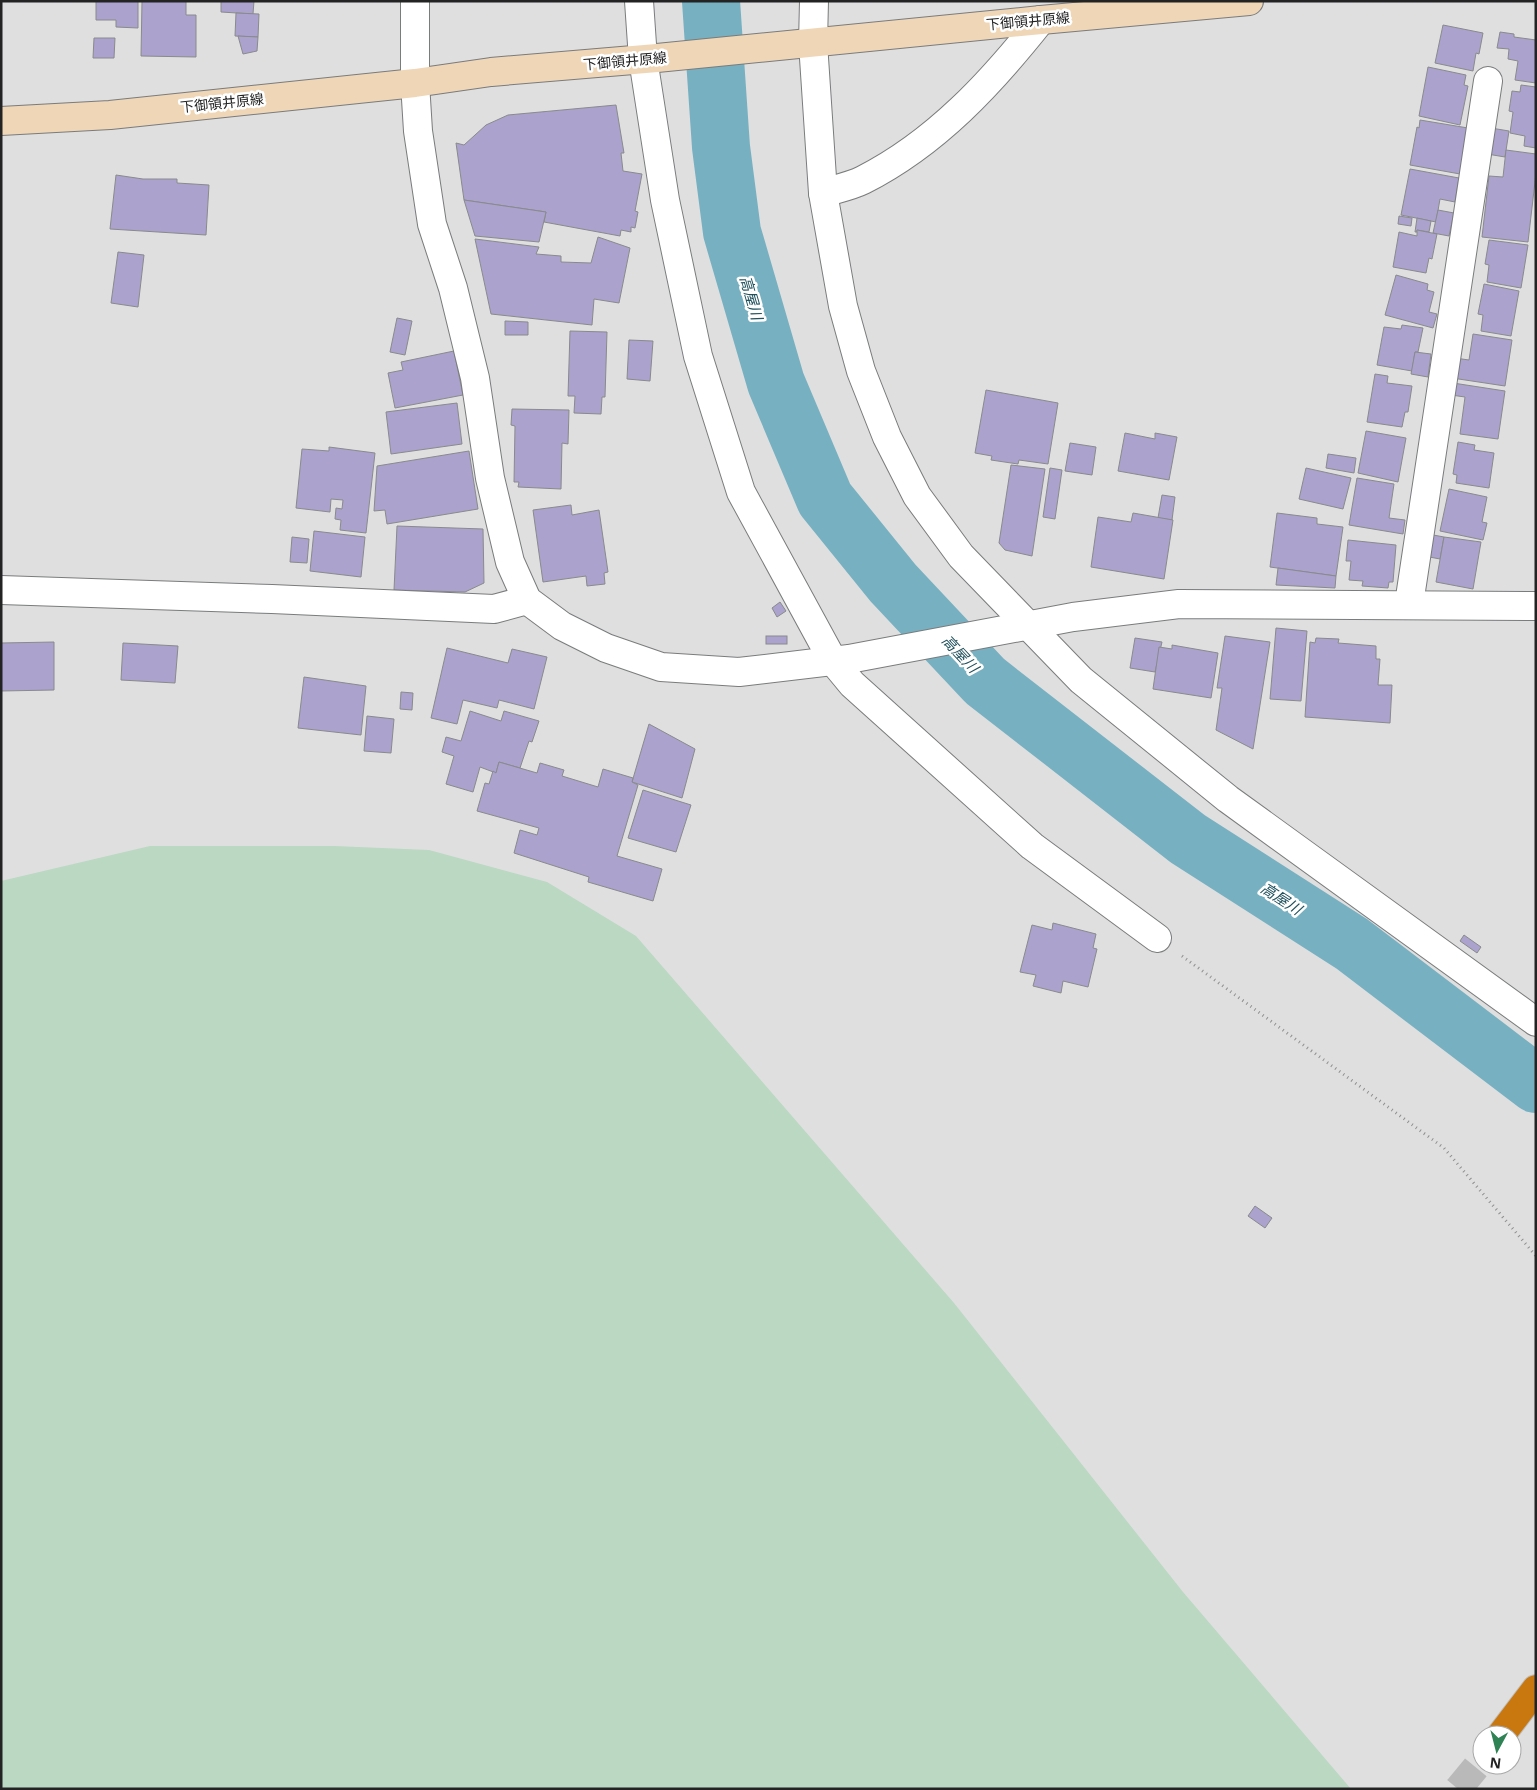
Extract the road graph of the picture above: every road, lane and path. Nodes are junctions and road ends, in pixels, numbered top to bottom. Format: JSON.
{"nodes":[{"id":1,"x":415,"y":1,"type":"edge"},
{"id":2,"x":639,"y":1,"type":"edge"},
{"id":3,"x":814,"y":1,"type":"edge"},
{"id":4,"x":1249,"y":1,"type":"edge"},
{"id":5,"x":1041,"y":20,"type":"junction"},
{"id":6,"x":804,"y":44,"type":"junction"},
{"id":7,"x":650,"y":59,"type":"junction"},
{"id":8,"x":1488,"y":81,"type":"dead end"},
{"id":9,"x":416,"y":82,"type":"junction"},
{"id":10,"x":1,"y":121,"type":"edge"},
{"id":11,"x":823,"y":193,"type":"junction"},
{"id":12,"x":1,"y":590,"type":"edge"},
{"id":13,"x":527,"y":600,"type":"junction"},
{"id":14,"x":1409,"y":604,"type":"junction"},
{"id":15,"x":1536,"y":606,"type":"edge"},
{"id":16,"x":1021,"y":628,"type":"junction"},
{"id":17,"x":841,"y":660,"type":"junction"},
{"id":18,"x":1157,"y":938,"type":"joint"},
{"id":19,"x":1536,"y":1022,"type":"edge"},
{"id":20,"x":1536,"y":1256,"type":"edge"},
{"id":21,"x":1536,"y":1689,"type":"edge"},
{"id":22,"x":1509,"y":1725,"type":"edge"}],
"edges":[{"from":1,"to":9,"type":"street"},
{"from":2,"to":7,"type":"street"},
{"from":3,"to":6,"type":"street"},
{"from":4,"to":5,"type":"main road","name":"下御領井原線"},
{"from":5,"to":6,"type":"main road","name":"下御領井原線"},
{"from":5,"to":11,"type":"street"},
{"from":6,"to":7,"type":"main road","name":"下御領井原線"},
{"from":6,"to":11,"type":"street"},
{"from":7,"to":9,"type":"main road","name":"下御領井原線"},
{"from":7,"to":17,"type":"street"},
{"from":8,"to":14,"type":"street"},
{"from":9,"to":10,"type":"main road","name":"下御領井原線"},
{"from":9,"to":13,"type":"street"},
{"from":11,"to":16,"type":"street"},
{"from":12,"to":13,"type":"street"},
{"from":13,"to":17,"type":"street"},
{"from":14,"to":15,"type":"street"},
{"from":14,"to":16,"type":"street"},
{"from":16,"to":17,"type":"street"},
{"from":16,"to":19,"type":"street"},
{"from":17,"to":18,"type":"street"},
{"from":18,"to":20,"type":"path"},
{"from":21,"to":22,"type":"highway"}]}
